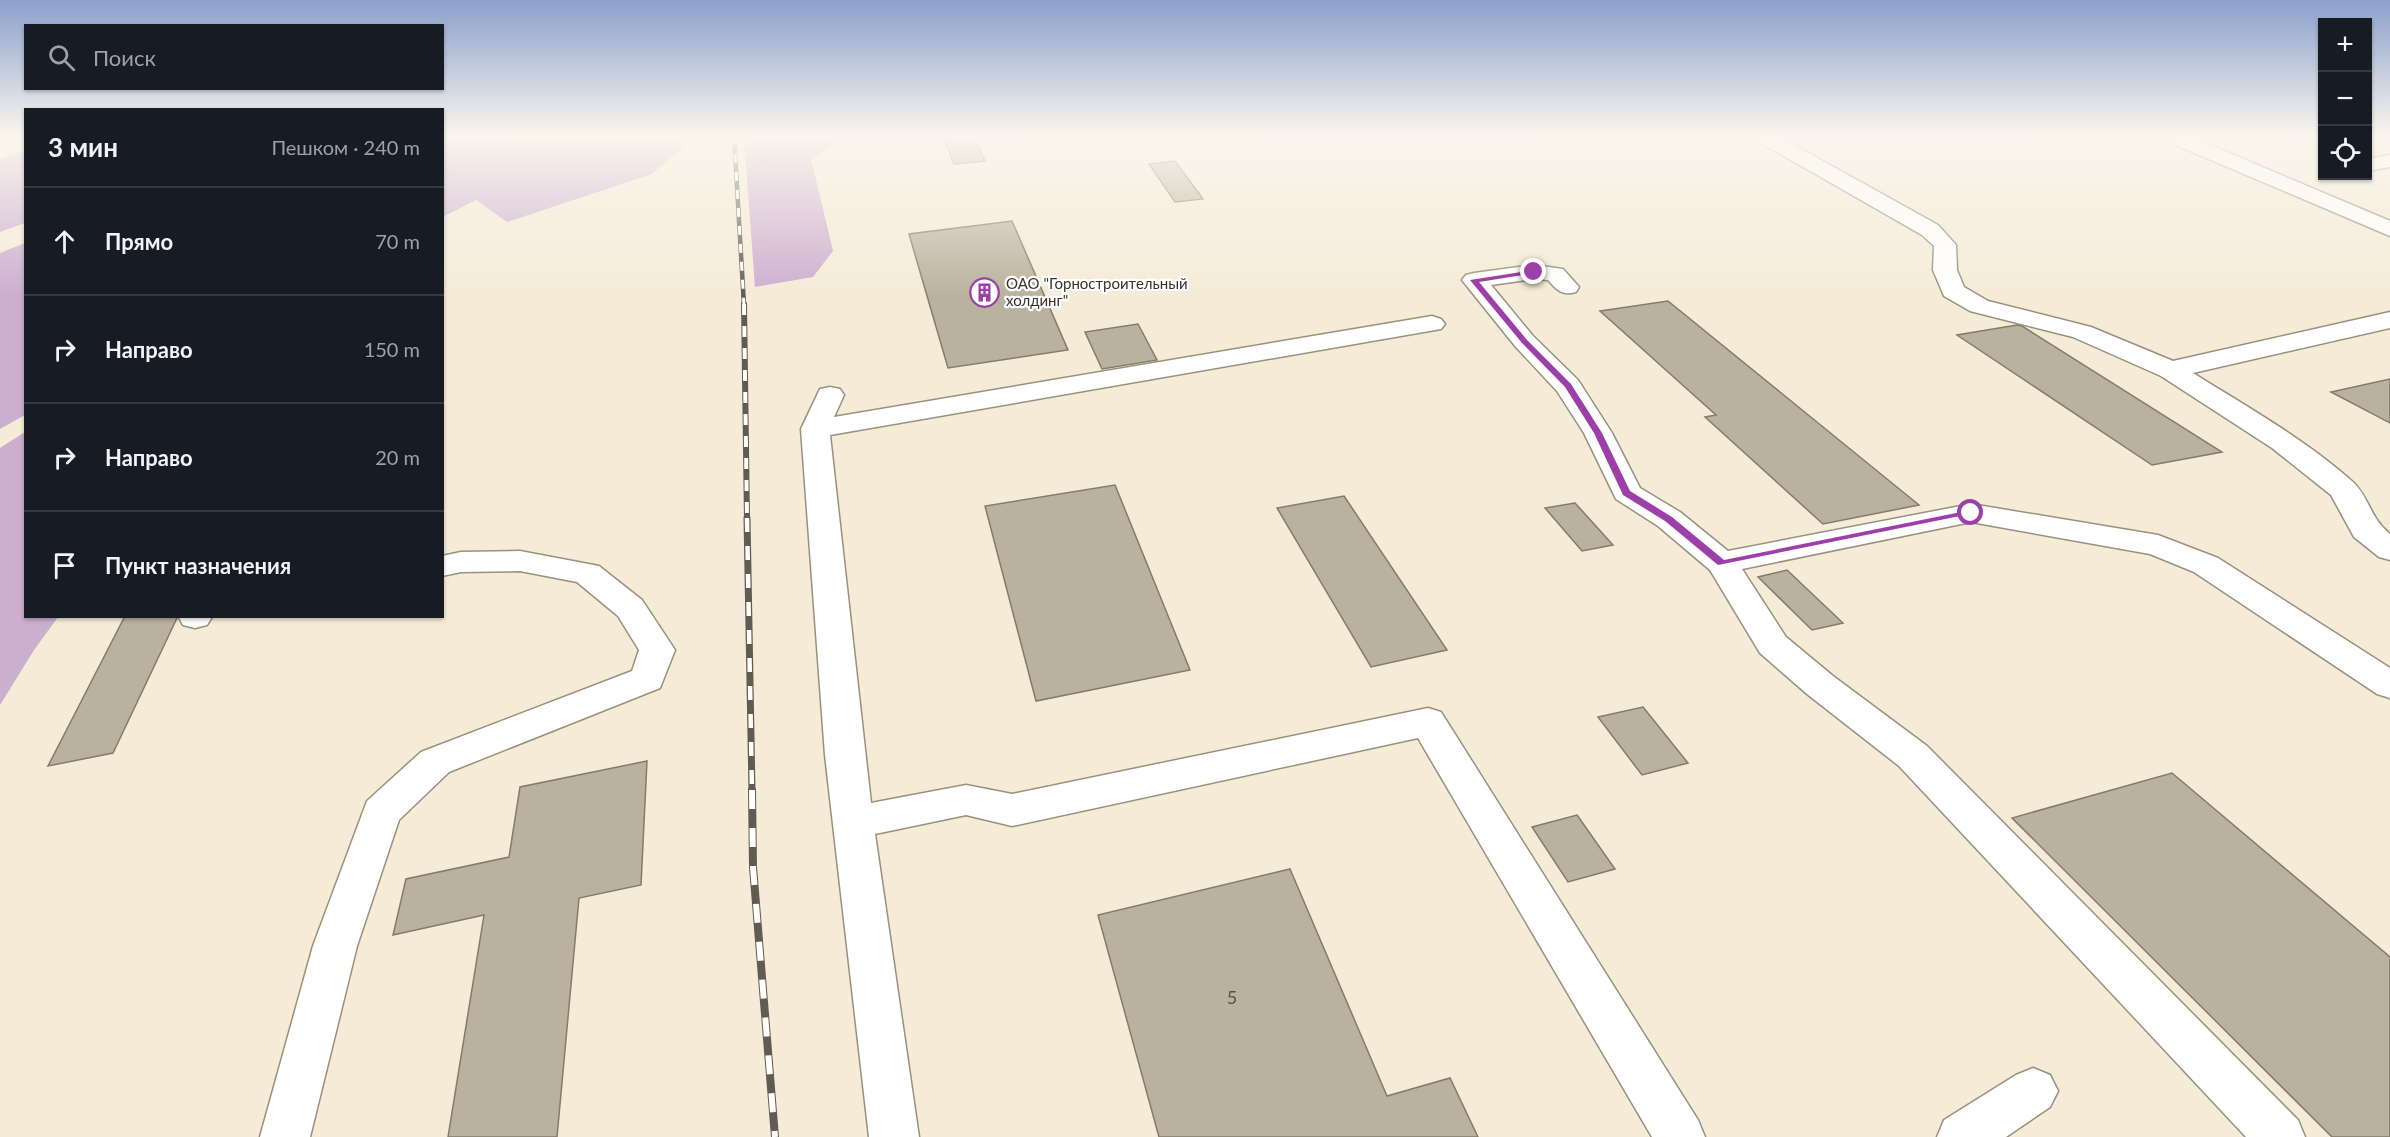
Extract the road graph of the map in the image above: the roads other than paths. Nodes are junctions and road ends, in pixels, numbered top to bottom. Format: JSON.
{"nodes":[{"id":1,"x":1857,"y":189,"type":"edge"},
{"id":2,"x":2296,"y":189,"type":"edge"},
{"id":3,"x":2390,"y":229,"type":"edge"},
{"id":4,"x":1567,"y":287,"type":"dead end"},
{"id":5,"x":2389,"y":320,"type":"edge"},
{"id":6,"x":1432,"y":324,"type":"dead end"},
{"id":7,"x":2170,"y":370,"type":"junction"},
{"id":8,"x":2390,"y":550,"type":"edge"},
{"id":9,"x":1722,"y":563,"type":"junction"},
{"id":10,"x":444,"y":566,"type":"edge"},
{"id":11,"x":2390,"y":685,"type":"edge"},
{"id":12,"x":853,"y":823,"type":"junction"},
{"id":13,"x":2033,"y":1091,"type":"dead end"},
{"id":14,"x":285,"y":1137,"type":"edge"},
{"id":15,"x":894,"y":1137,"type":"edge"},
{"id":16,"x":1680,"y":1137,"type":"edge"},
{"id":17,"x":1962,"y":1137,"type":"edge"},
{"id":18,"x":2280,"y":1137,"type":"edge"}],
"edges":[{"from":1,"to":7,"type":"street"},
{"from":2,"to":3,"type":"street"},
{"from":4,"to":9,"type":"street"},
{"from":5,"to":7,"type":"street"},
{"from":6,"to":12,"type":"street"},
{"from":7,"to":8,"type":"street"},
{"from":9,"to":11,"type":"street"},
{"from":9,"to":18,"type":"street"},
{"from":10,"to":14,"type":"street"},
{"from":12,"to":15,"type":"street"},
{"from":12,"to":16,"type":"street"},
{"from":13,"to":17,"type":"street"}]}
